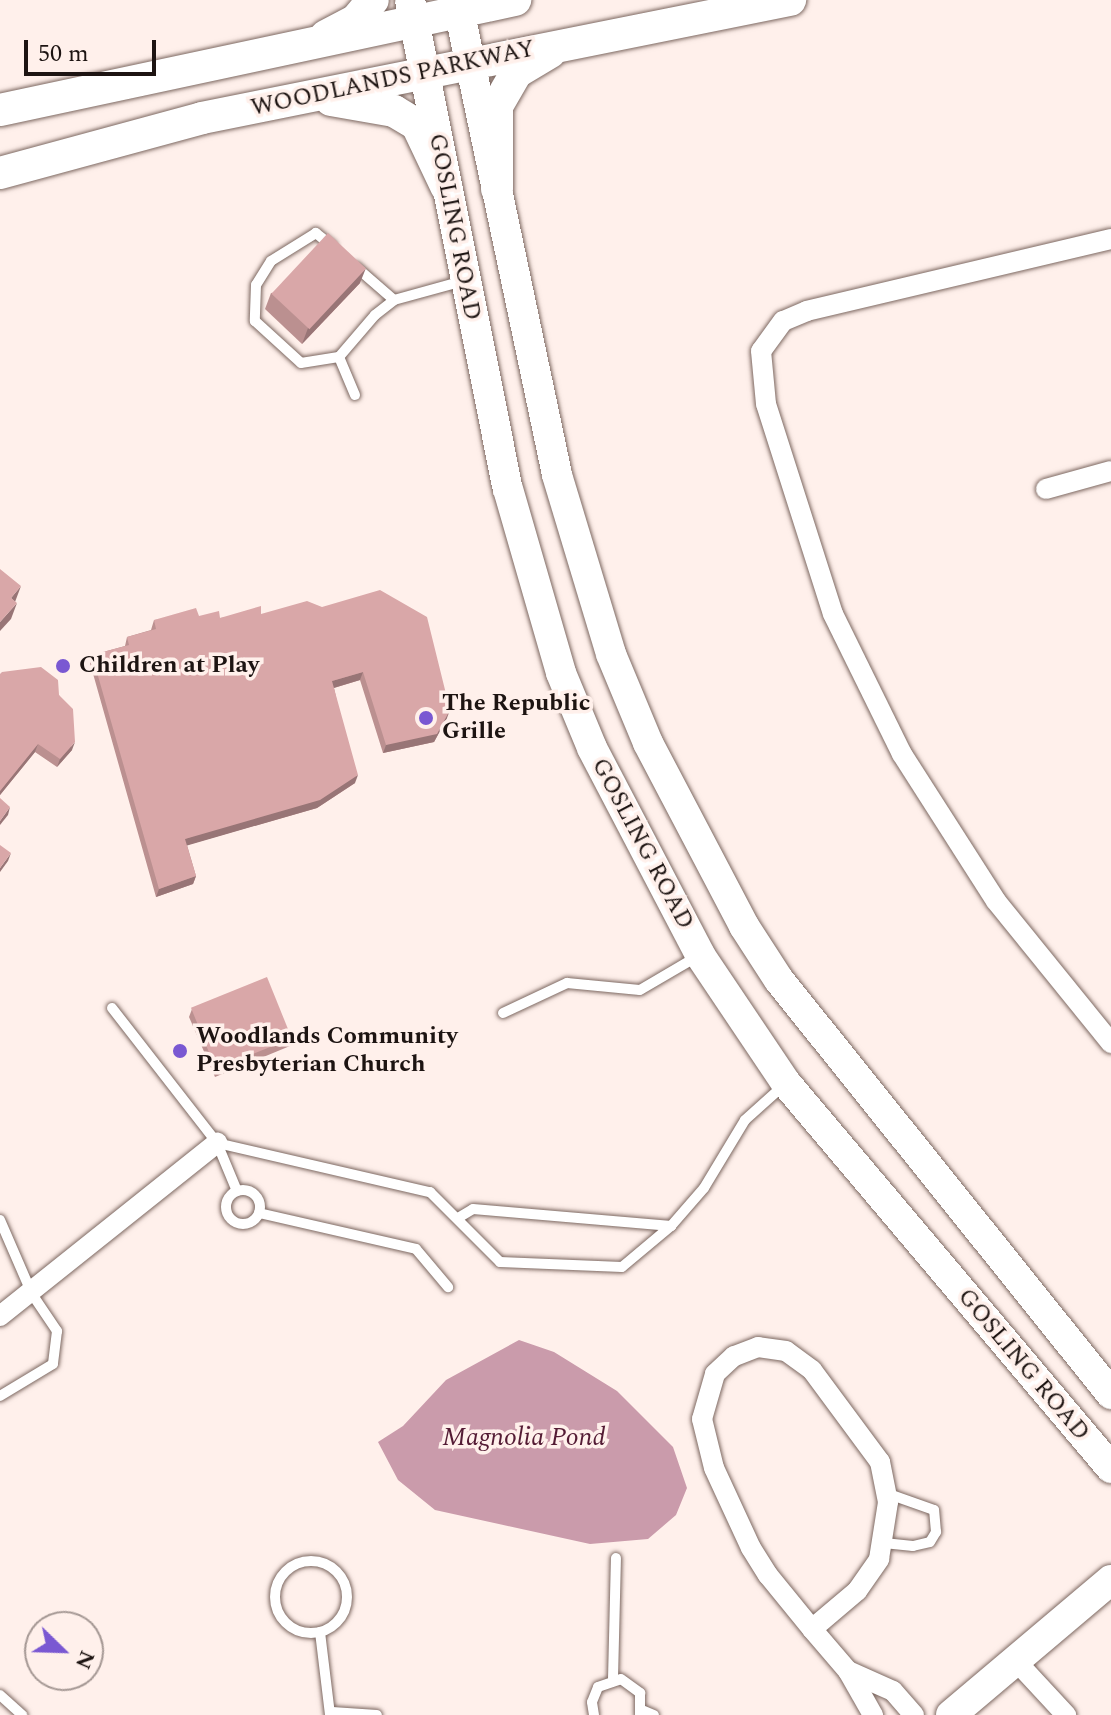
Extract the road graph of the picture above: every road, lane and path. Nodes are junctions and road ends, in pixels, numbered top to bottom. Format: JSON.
{"nodes":[{"id":1,"x":373,"y":0,"type":"edge"},
{"id":2,"x":515,"y":0,"type":"edge"},
{"id":3,"x":790,"y":0,"type":"edge"},
{"id":4,"x":459,"y":6,"type":"edge"},
{"id":5,"x":413,"y":11,"type":"edge"},
{"id":6,"x":575,"y":40,"type":"junction"},
{"id":7,"x":305,"y":46,"type":"junction"},
{"id":8,"x":470,"y":63,"type":"junction"},
{"id":9,"x":423,"y":73,"type":"junction"},
{"id":10,"x":300,"y":98,"type":"junction"},
{"id":11,"x":0,"y":110,"type":"edge"},
{"id":12,"x":0,"y":173,"type":"edge"},
{"id":13,"x":446,"y":186,"type":"junction"},
{"id":14,"x":497,"y":189,"type":"junction"},
{"id":15,"x":1111,"y":239,"type":"edge"},
{"id":16,"x":338,"y":252,"type":"edge"},
{"id":17,"x":349,"y":262,"type":"edge"},
{"id":18,"x":465,"y":281,"type":"junction"},
{"id":19,"x":394,"y":300,"type":"junction"},
{"id":20,"x":339,"y":357,"type":"junction"},
{"id":21,"x":532,"y":360,"type":"junction"},
{"id":22,"x":482,"y":367,"type":"junction"},
{"id":23,"x":355,"y":395,"type":"dead end"},
{"id":24,"x":1111,"y":471,"type":"edge"},
{"id":25,"x":1046,"y":489,"type":"dead end"},
{"id":26,"x":700,"y":955,"type":"junction"},
{"id":27,"x":112,"y":1008,"type":"dead end"},
{"id":28,"x":503,"y":1013,"type":"dead end"},
{"id":29,"x":1111,"y":1043,"type":"edge"},
{"id":30,"x":786,"y":1083,"type":"junction"},
{"id":31,"x":217,"y":1143,"type":"junction"},
{"id":32,"x":237,"y":1191,"type":"junction"},
{"id":33,"x":259,"y":1213,"type":"junction"},
{"id":34,"x":458,"y":1218,"type":"junction"},
{"id":35,"x":0,"y":1220,"type":"edge"},
{"id":36,"x":671,"y":1226,"type":"junction"},
{"id":37,"x":3,"y":1240,"type":"edge"},
{"id":38,"x":448,"y":1287,"type":"dead end"},
{"id":39,"x":32,"y":1294,"type":"junction"},
{"id":40,"x":0,"y":1316,"type":"edge"},
{"id":41,"x":1111,"y":1394,"type":"edge"},
{"id":42,"x":0,"y":1396,"type":"edge"},
{"id":43,"x":1111,"y":1468,"type":"edge"},
{"id":44,"x":886,"y":1493,"type":"junction"},
{"id":45,"x":884,"y":1543,"type":"junction"},
{"id":46,"x":616,"y":1558,"type":"dead end"},
{"id":47,"x":1111,"y":1580,"type":"edge"},
{"id":48,"x":812,"y":1629,"type":"junction"},
{"id":49,"x":320,"y":1632,"type":"junction"},
{"id":50,"x":1016,"y":1661,"type":"junction"},
{"id":51,"x":848,"y":1671,"type":"junction"},
{"id":52,"x":613,"y":1679,"type":"junction"},
{"id":53,"x":0,"y":1695,"type":"edge"},
{"id":54,"x":641,"y":1712,"type":"edge"},
{"id":55,"x":589,"y":1713,"type":"edge"},
{"id":56,"x":331,"y":1714,"type":"edge"},
{"id":57,"x":22,"y":1715,"type":"edge"},
{"id":58,"x":377,"y":1715,"type":"edge"},
{"id":59,"x":654,"y":1715,"type":"edge"},
{"id":60,"x":873,"y":1715,"type":"edge"},
{"id":61,"x":914,"y":1715,"type":"edge"},
{"id":62,"x":951,"y":1715,"type":"edge"},
{"id":63,"x":1066,"y":1715,"type":"edge"}],
"edges":[{"from":1,"to":7,"type":"main road"},
{"from":2,"to":4,"type":"main road","name":"WOODLANDS PARKWAY"},
{"from":3,"to":6,"type":"main road","name":"WOODLANDS PARKWAY"},
{"from":4,"to":5,"type":"main road","name":"WOODLANDS PARKWAY"},
{"from":4,"to":8,"type":"main road","name":"GOSLING ROAD"},
{"from":5,"to":7,"type":"main road","name":"WOODLANDS PARKWAY"},
{"from":5,"to":9,"type":"main road","name":"GOSLING ROAD"},
{"from":6,"to":8,"type":"main road","name":"WOODLANDS PARKWAY"},
{"from":6,"to":14,"type":"main road"},
{"from":7,"to":11,"type":"main road","name":"WOODLANDS PARKWAY"},
{"from":8,"to":9,"type":"main road","name":"WOODLANDS PARKWAY"},
{"from":8,"to":14,"type":"main road","name":"GOSLING ROAD"},
{"from":9,"to":10,"type":"main road","name":"WOODLANDS PARKWAY"},
{"from":9,"to":13,"type":"main road","name":"GOSLING ROAD"},
{"from":10,"to":12,"type":"main road","name":"WOODLANDS PARKWAY"},
{"from":10,"to":13,"type":"main road"},
{"from":13,"to":18,"type":"main road","name":"GOSLING ROAD"},
{"from":14,"to":21,"type":"main road","name":"GOSLING ROAD"},
{"from":15,"to":29,"type":"street"},
{"from":16,"to":20,"type":"lane"},
{"from":17,"to":19,"type":"lane"},
{"from":18,"to":19,"type":"lane"},
{"from":18,"to":22,"type":"main road","name":"GOSLING ROAD"},
{"from":19,"to":20,"type":"lane"},
{"from":20,"to":23,"type":"lane"},
{"from":21,"to":22,"type":"main road"},
{"from":21,"to":41,"type":"main road","name":"GOSLING ROAD"},
{"from":22,"to":26,"type":"main road","name":"GOSLING ROAD"},
{"from":24,"to":25,"type":"street"},
{"from":26,"to":28,"type":"lane"},
{"from":26,"to":30,"type":"main road","name":"GOSLING ROAD"},
{"from":27,"to":31,"type":"lane"},
{"from":30,"to":36,"type":"lane"},
{"from":30,"to":43,"type":"main road","name":"GOSLING ROAD"},
{"from":31,"to":32,"type":"lane"},
{"from":31,"to":34,"type":"lane"},
{"from":31,"to":39,"type":"street"},
{"from":32,"to":33,"type":"lane"},
{"from":32,"to":33,"type":"lane"},
{"from":33,"to":38,"type":"lane"},
{"from":34,"to":36,"type":"lane"},
{"from":34,"to":36,"type":"lane"},
{"from":35,"to":37,"type":"lane"},
{"from":37,"to":39,"type":"lane"},
{"from":39,"to":40,"type":"street"},
{"from":39,"to":42,"type":"lane"},
{"from":44,"to":45,"type":"street"},
{"from":44,"to":45,"type":"lane"},
{"from":44,"to":48,"type":"street"},
{"from":45,"to":48,"type":"street"},
{"from":46,"to":52,"type":"lane"},
{"from":47,"to":50,"type":"main road"},
{"from":48,"to":51,"type":"street"},
{"from":49,"to":49,"type":"lane"},
{"from":49,"to":56,"type":"lane"},
{"from":50,"to":62,"type":"main road"},
{"from":50,"to":63,"type":"street"},
{"from":51,"to":60,"type":"street"},
{"from":51,"to":61,"type":"street"},
{"from":52,"to":54,"type":"lane"},
{"from":52,"to":55,"type":"lane"},
{"from":53,"to":57,"type":"lane"},
{"from":54,"to":59,"type":"lane"},
{"from":56,"to":58,"type":"lane"}]}
